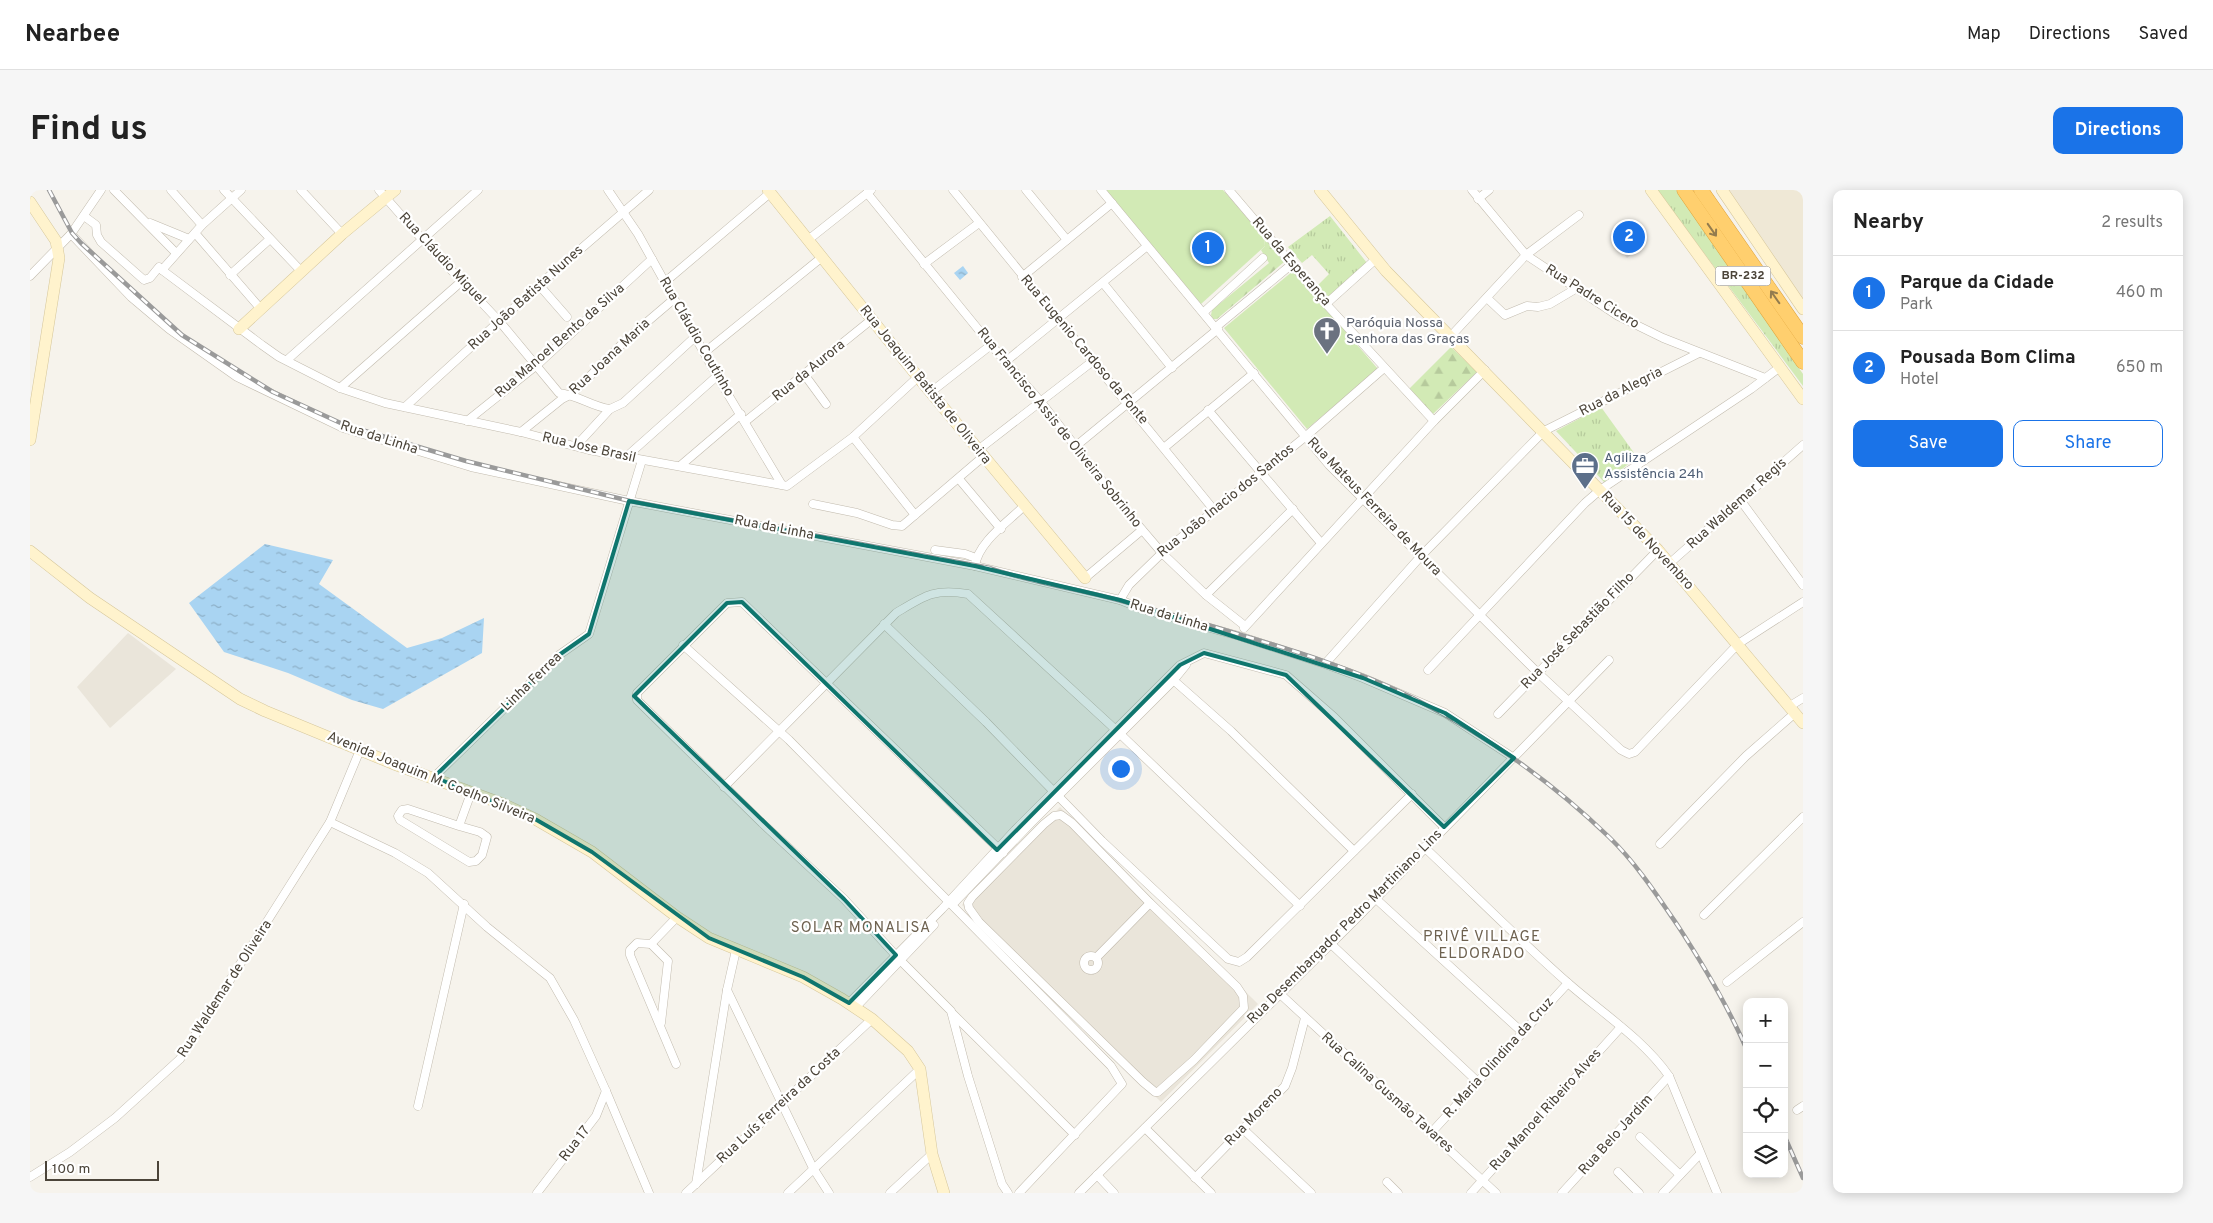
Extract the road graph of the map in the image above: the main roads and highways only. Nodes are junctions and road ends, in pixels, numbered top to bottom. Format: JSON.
{"nodes":[{"id":1,"x":1320,"y":190,"type":"edge"},
{"id":2,"x":1651,"y":190,"type":"edge"},
{"id":3,"x":1684,"y":190,"type":"edge"},
{"id":4,"x":1700,"y":190,"type":"edge"},
{"id":5,"x":1722,"y":190,"type":"edge"},
{"id":6,"x":769,"y":191,"type":"edge"},
{"id":7,"x":387,"y":193,"type":"edge"},
{"id":8,"x":30,"y":204,"type":"edge"},
{"id":9,"x":1803,"y":309,"type":"edge"},
{"id":10,"x":239,"y":329,"type":"road end"},
{"id":11,"x":1803,"y":337,"type":"edge"},
{"id":12,"x":1803,"y":362,"type":"edge"},
{"id":13,"x":1803,"y":399,"type":"edge"},
{"id":14,"x":30,"y":440,"type":"edge"},
{"id":15,"x":30,"y":551,"type":"edge"},
{"id":16,"x":1085,"y":578,"type":"road end"},
{"id":17,"x":1803,"y":723,"type":"edge"},
{"id":18,"x":944,"y":1193,"type":"edge"}],
"edges":[{"from":1,"to":17,"type":"main road","name":"Rua 15 de Novembro"},
{"from":2,"to":13,"type":"main road"},
{"from":3,"to":12,"type":"highway","number":"BR-232","one_way":true},
{"from":11,"to":4,"type":"highway","number":"BR-232","one_way":true},
{"from":5,"to":9,"type":"main road"},
{"from":6,"to":16,"type":"main road","name":"Rua Joaquim Batista de Oliveira"},
{"from":7,"to":10,"type":"main road"},
{"from":8,"to":14,"type":"main road"},
{"from":15,"to":18,"type":"main road","name":"Avenida Joaquim M. Coelho Silveira"}]}
